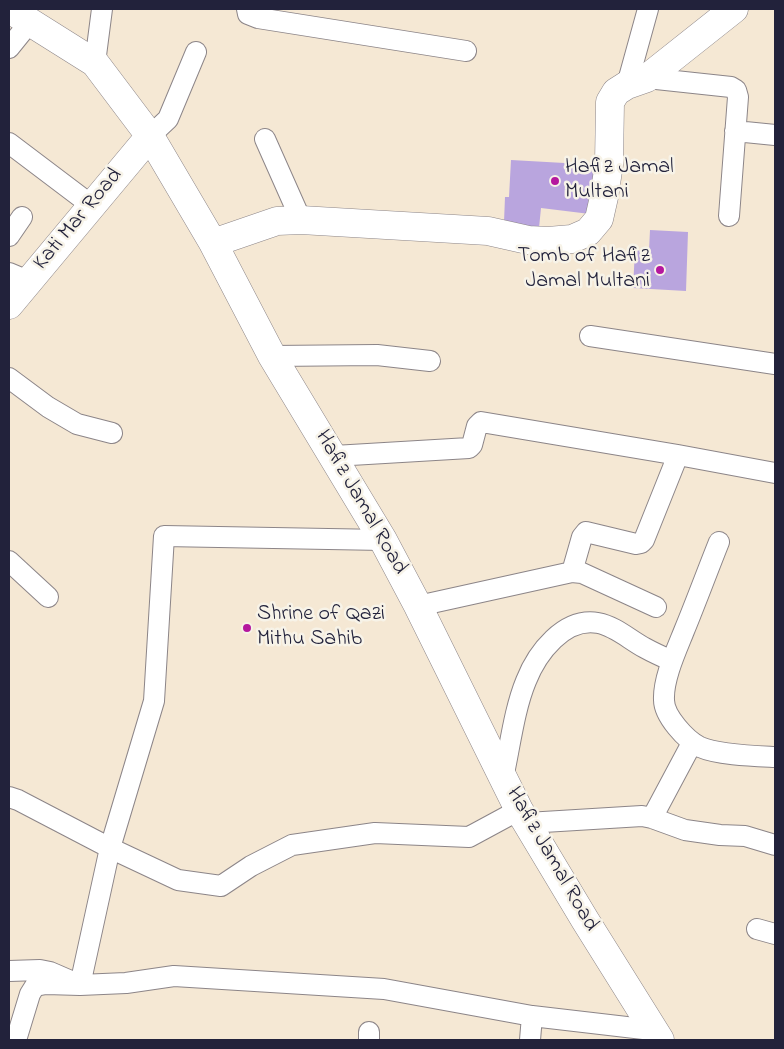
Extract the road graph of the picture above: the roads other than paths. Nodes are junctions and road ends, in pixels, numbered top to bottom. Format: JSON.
{"nodes":[{"id":1,"x":102,"y":9,"type":"edge"},
{"id":2,"x":247,"y":9,"type":"edge"},
{"id":3,"x":648,"y":9,"type":"edge"},
{"id":4,"x":734,"y":9,"type":"edge"},
{"id":5,"x":19,"y":15,"type":"edge"},
{"id":6,"x":9,"y":48,"type":"edge"},
{"id":7,"x":466,"y":51,"type":"dead end"},
{"id":8,"x":196,"y":52,"type":"dead end"},
{"id":9,"x":95,"y":63,"type":"junction"},
{"id":10,"x":637,"y":82,"type":"junction"},
{"id":11,"x":735,"y":131,"type":"junction"},
{"id":12,"x":775,"y":135,"type":"edge"},
{"id":13,"x":150,"y":136,"type":"junction"},
{"id":14,"x":265,"y":139,"type":"dead end"},
{"id":15,"x":9,"y":143,"type":"edge"},
{"id":16,"x":91,"y":205,"type":"junction"},
{"id":17,"x":729,"y":216,"type":"dead end"},
{"id":18,"x":22,"y":217,"type":"dead end"},
{"id":19,"x":301,"y":220,"type":"junction"},
{"id":20,"x":9,"y":236,"type":"edge"},
{"id":21,"x":213,"y":243,"type":"junction"},
{"id":22,"x":19,"y":277,"type":"edge"},
{"id":23,"x":9,"y":305,"type":"edge"},
{"id":24,"x":590,"y":336,"type":"dead end"},
{"id":25,"x":272,"y":356,"type":"junction"},
{"id":26,"x":430,"y":360,"type":"dead end"},
{"id":27,"x":775,"y":364,"type":"edge"},
{"id":28,"x":9,"y":378,"type":"edge"},
{"id":29,"x":112,"y":433,"type":"dead end"},
{"id":30,"x":678,"y":455,"type":"junction"},
{"id":31,"x":334,"y":456,"type":"junction"},
{"id":32,"x":775,"y":473,"type":"edge"},
{"id":33,"x":383,"y":540,"type":"junction"},
{"id":34,"x":719,"y":542,"type":"dead end"},
{"id":35,"x":9,"y":561,"type":"edge"},
{"id":36,"x":572,"y":572,"type":"junction"},
{"id":37,"x":48,"y":597,"type":"dead end"},
{"id":38,"x":418,"y":606,"type":"junction"},
{"id":39,"x":656,"y":607,"type":"dead end"},
{"id":40,"x":672,"y":661,"type":"junction"},
{"id":41,"x":692,"y":743,"type":"junction"},
{"id":42,"x":775,"y":757,"type":"edge"},
{"id":43,"x":503,"y":778,"type":"junction"},
{"id":44,"x":9,"y":797,"type":"edge"},
{"id":45,"x":523,"y":817,"type":"junction"},
{"id":46,"x":652,"y":818,"type":"junction"},
{"id":47,"x":775,"y":845,"type":"edge"},
{"id":48,"x":110,"y":848,"type":"junction"},
{"id":49,"x":9,"y":971,"type":"edge"},
{"id":50,"x":80,"y":985,"type":"junction"},
{"id":51,"x":532,"y":1016,"type":"junction"},
{"id":52,"x":656,"y":1035,"type":"edge"},
{"id":53,"x":16,"y":1040,"type":"edge"},
{"id":54,"x":530,"y":1040,"type":"edge"}],
"edges":[{"from":1,"to":9,"type":"street"},
{"from":2,"to":7,"type":"street"},
{"from":3,"to":10,"type":"street"},
{"from":4,"to":10,"type":"main road"},
{"from":5,"to":6,"type":"street"},
{"from":5,"to":9,"type":"main road","name":"Hafiz Jamal Road"},
{"from":8,"to":13,"type":"street"},
{"from":9,"to":13,"type":"main road","name":"Hafiz Jamal Road"},
{"from":10,"to":11,"type":"street"},
{"from":10,"to":19,"type":"main road"},
{"from":11,"to":12,"type":"street"},
{"from":11,"to":17,"type":"street"},
{"from":13,"to":16,"type":"main road","name":"Kati Mar Road"},
{"from":13,"to":21,"type":"main road","name":"Hafiz Jamal Road"},
{"from":14,"to":19,"type":"street"},
{"from":15,"to":16,"type":"street"},
{"from":16,"to":22,"type":"main road","name":"Kati Mar Road"},
{"from":18,"to":20,"type":"street"},
{"from":19,"to":21,"type":"main road"},
{"from":21,"to":25,"type":"main road","name":"Hafiz Jamal Road"},
{"from":22,"to":23,"type":"main road","name":"Kati Mar Road"},
{"from":24,"to":27,"type":"street"},
{"from":25,"to":26,"type":"street"},
{"from":25,"to":31,"type":"main road","name":"Hafiz Jamal Road"},
{"from":28,"to":29,"type":"street"},
{"from":30,"to":31,"type":"street"},
{"from":30,"to":32,"type":"street"},
{"from":30,"to":36,"type":"street"},
{"from":31,"to":33,"type":"main road","name":"Hafiz Jamal Road"},
{"from":33,"to":38,"type":"main road","name":"Hafiz Jamal Road"},
{"from":33,"to":48,"type":"street"},
{"from":34,"to":40,"type":"street"},
{"from":35,"to":37,"type":"street"},
{"from":36,"to":38,"type":"street"},
{"from":36,"to":39,"type":"street"},
{"from":38,"to":43,"type":"main road","name":"Hafiz Jamal Road"},
{"from":40,"to":41,"type":"street"},
{"from":40,"to":43,"type":"street"},
{"from":41,"to":42,"type":"street"},
{"from":41,"to":46,"type":"street"},
{"from":43,"to":45,"type":"main road","name":"Hafiz Jamal Road"},
{"from":44,"to":48,"type":"street"},
{"from":45,"to":46,"type":"street"},
{"from":45,"to":48,"type":"street"},
{"from":45,"to":52,"type":"main road","name":"Hafiz Jamal Road"},
{"from":46,"to":47,"type":"street"},
{"from":48,"to":50,"type":"street"},
{"from":49,"to":50,"type":"street"},
{"from":50,"to":51,"type":"street"},
{"from":50,"to":53,"type":"street"},
{"from":51,"to":52,"type":"street"},
{"from":51,"to":54,"type":"street"}]}
